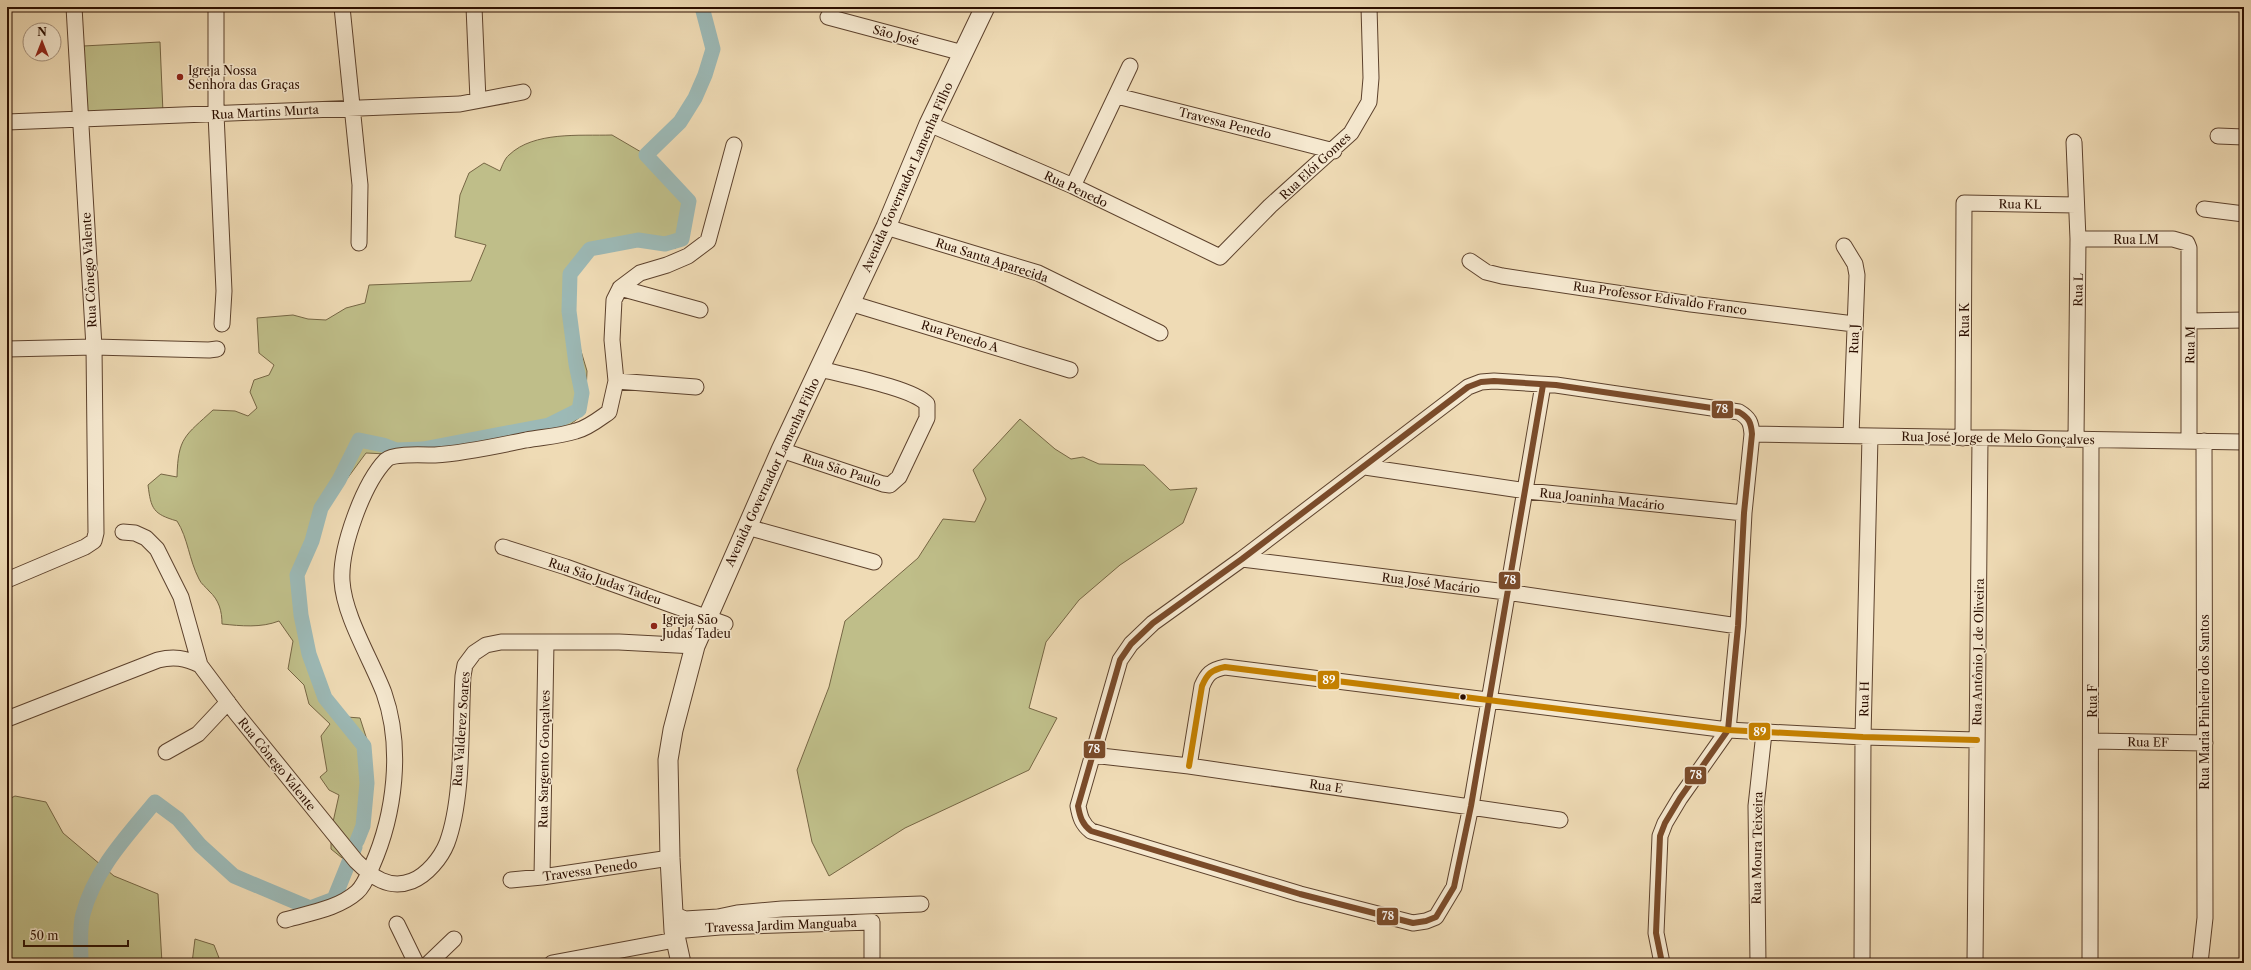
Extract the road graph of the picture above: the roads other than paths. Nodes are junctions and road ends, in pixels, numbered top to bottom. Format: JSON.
{"nodes":[{"id":1,"x":74,"y":7,"type":"edge"},
{"id":2,"x":216,"y":7,"type":"edge"},
{"id":3,"x":342,"y":7,"type":"edge"},
{"id":4,"x":474,"y":7,"type":"edge"},
{"id":5,"x":985,"y":7,"type":"edge"},
{"id":6,"x":1369,"y":7,"type":"edge"},
{"id":7,"x":828,"y":17,"type":"dead end"},
{"id":8,"x":963,"y":53,"type":"junction"},
{"id":9,"x":1130,"y":66,"type":"dead end"},
{"id":10,"x":523,"y":92,"type":"dead end"},
{"id":11,"x":1117,"y":96,"type":"junction"},
{"id":12,"x":478,"y":100,"type":"junction"},
{"id":13,"x":351,"y":108,"type":"junction"},
{"id":14,"x":216,"y":114,"type":"junction"},
{"id":15,"x":81,"y":120,"type":"junction"},
{"id":16,"x":7,"y":122,"type":"edge"},
{"id":17,"x":929,"y":124,"type":"junction"},
{"id":18,"x":2218,"y":136,"type":"dead end"},
{"id":19,"x":2244,"y":137,"type":"edge"},
{"id":20,"x":2074,"y":142,"type":"dead end"},
{"id":21,"x":734,"y":145,"type":"dead end"},
{"id":22,"x":1334,"y":151,"type":"junction"},
{"id":23,"x":1073,"y":186,"type":"junction"},
{"id":24,"x":1964,"y":203,"type":"joint"},
{"id":25,"x":2076,"y":205,"type":"junction"},
{"id":26,"x":2204,"y":209,"type":"dead end"},
{"id":27,"x":2244,"y":214,"type":"edge"},
{"id":28,"x":886,"y":227,"type":"junction"},
{"id":29,"x":2078,"y":239,"type":"junction"},
{"id":30,"x":359,"y":243,"type":"dead end"},
{"id":31,"x":1844,"y":246,"type":"dead end"},
{"id":32,"x":2190,"y":248,"type":"joint"},
{"id":33,"x":1220,"y":258,"type":"joint"},
{"id":34,"x":1470,"y":261,"type":"dead end"},
{"id":35,"x":620,"y":288,"type":"junction"},
{"id":36,"x":850,"y":303,"type":"junction"},
{"id":37,"x":700,"y":310,"type":"dead end"},
{"id":38,"x":2244,"y":320,"type":"edge"},
{"id":39,"x":2191,"y":321,"type":"junction"},
{"id":40,"x":222,"y":324,"type":"dead end"},
{"id":41,"x":1854,"y":324,"type":"junction"},
{"id":42,"x":1160,"y":333,"type":"dead end"},
{"id":43,"x":94,"y":347,"type":"junction"},
{"id":44,"x":7,"y":348,"type":"edge"},
{"id":45,"x":217,"y":349,"type":"dead end"},
{"id":46,"x":820,"y":369,"type":"junction"},
{"id":47,"x":1070,"y":370,"type":"dead end"},
{"id":48,"x":616,"y":381,"type":"junction"},
{"id":49,"x":1543,"y":385,"type":"junction"},
{"id":50,"x":696,"y":387,"type":"dead end"},
{"id":51,"x":1752,"y":434,"type":"junction"},
{"id":52,"x":1851,"y":435,"type":"junction"},
{"id":53,"x":1870,"y":436,"type":"junction"},
{"id":54,"x":1964,"y":438,"type":"junction"},
{"id":55,"x":1980,"y":438,"type":"junction"},
{"id":56,"x":2084,"y":440,"type":"junction"},
{"id":57,"x":2197,"y":441,"type":"junction"},
{"id":58,"x":2244,"y":442,"type":"edge"},
{"id":59,"x":780,"y":450,"type":"junction"},
{"id":60,"x":1366,"y":467,"type":"junction"},
{"id":61,"x":1526,"y":491,"type":"junction"},
{"id":62,"x":1744,"y":513,"type":"junction"},
{"id":63,"x":747,"y":527,"type":"junction"},
{"id":64,"x":123,"y":532,"type":"dead end"},
{"id":65,"x":503,"y":547,"type":"dead end"},
{"id":66,"x":1242,"y":559,"type":"junction"},
{"id":67,"x":874,"y":562,"type":"dead end"},
{"id":68,"x":7,"y":580,"type":"edge"},
{"id":69,"x":1506,"y":592,"type":"junction"},
{"id":70,"x":707,"y":617,"type":"junction"},
{"id":71,"x":725,"y":624,"type":"dead end"},
{"id":72,"x":1738,"y":626,"type":"junction"},
{"id":73,"x":546,"y":642,"type":"junction"},
{"id":74,"x":695,"y":646,"type":"junction"},
{"id":75,"x":200,"y":665,"type":"junction"},
{"id":76,"x":1489,"y":699,"type":"junction"},
{"id":77,"x":228,"y":702,"type":"junction"},
{"id":78,"x":7,"y":719,"type":"edge"},
{"id":79,"x":1728,"y":730,"type":"junction"},
{"id":80,"x":1764,"y":733,"type":"junction"},
{"id":81,"x":1863,"y":737,"type":"junction"},
{"id":82,"x":1977,"y":740,"type":"junction"},
{"id":83,"x":2092,"y":741,"type":"junction"},
{"id":84,"x":2205,"y":743,"type":"junction"},
{"id":85,"x":166,"y":752,"type":"dead end"},
{"id":86,"x":1092,"y":755,"type":"junction"},
{"id":87,"x":1189,"y":766,"type":"junction"},
{"id":88,"x":1471,"y":806,"type":"junction"},
{"id":89,"x":1560,"y":820,"type":"dead end"},
{"id":90,"x":670,"y":858,"type":"junction"},
{"id":91,"x":356,"y":860,"type":"joint"},
{"id":92,"x":369,"y":874,"type":"junction"},
{"id":93,"x":542,"y":877,"type":"junction"},
{"id":94,"x":511,"y":880,"type":"dead end"},
{"id":95,"x":921,"y":904,"type":"dead end"},
{"id":96,"x":285,"y":920,"type":"dead end"},
{"id":97,"x":397,"y":924,"type":"dead end"},
{"id":98,"x":674,"y":928,"type":"junction"},
{"id":99,"x":454,"y":939,"type":"dead end"},
{"id":100,"x":416,"y":963,"type":"edge"},
{"id":101,"x":429,"y":963,"type":"edge"},
{"id":102,"x":552,"y":963,"type":"edge"},
{"id":103,"x":681,"y":963,"type":"edge"},
{"id":104,"x":872,"y":963,"type":"edge"},
{"id":105,"x":1662,"y":963,"type":"edge"},
{"id":106,"x":1758,"y":963,"type":"edge"},
{"id":107,"x":1862,"y":963,"type":"edge"},
{"id":108,"x":1975,"y":963,"type":"edge"},
{"id":109,"x":2090,"y":963,"type":"edge"},
{"id":110,"x":2200,"y":963,"type":"edge"}],
"edges":[{"from":1,"to":15,"type":"street","name":"Rua Cônego Valente"},
{"from":2,"to":14,"type":"street"},
{"from":3,"to":13,"type":"street"},
{"from":4,"to":12,"type":"street"},
{"from":5,"to":8,"type":"street","name":"Avenida Governador Lamenha Filho"},
{"from":6,"to":22,"type":"street","name":"Rua Elói Gomes"},
{"from":7,"to":8,"type":"street","name":"São José"},
{"from":8,"to":17,"type":"street","name":"Avenida Governador Lamenha Filho"},
{"from":9,"to":11,"type":"street"},
{"from":10,"to":12,"type":"street","name":"Rua Martins Murta"},
{"from":11,"to":22,"type":"street","name":"Travessa Penedo"},
{"from":11,"to":23,"type":"street"},
{"from":12,"to":13,"type":"street","name":"Rua Martins Murta"},
{"from":13,"to":14,"type":"street","name":"Rua Martins Murta"},
{"from":13,"to":30,"type":"street"},
{"from":14,"to":15,"type":"street","name":"Rua Martins Murta"},
{"from":14,"to":40,"type":"street"},
{"from":15,"to":16,"type":"street","name":"Rua Martins Murta"},
{"from":15,"to":43,"type":"street","name":"Rua Cônego Valente"},
{"from":17,"to":23,"type":"street","name":"Rua Penedo"},
{"from":17,"to":28,"type":"street","name":"Avenida Governador Lamenha Filho"},
{"from":18,"to":19,"type":"street"},
{"from":20,"to":25,"type":"street","name":"Rua L"},
{"from":21,"to":35,"type":"street"},
{"from":22,"to":33,"type":"street","name":"Rua Elói Gomes"},
{"from":23,"to":33,"type":"street","name":"Rua Penedo"},
{"from":24,"to":25,"type":"street","name":"Rua KL"},
{"from":24,"to":54,"type":"street","name":"Rua K"},
{"from":25,"to":29,"type":"street","name":"Rua L"},
{"from":26,"to":27,"type":"street"},
{"from":28,"to":36,"type":"street","name":"Avenida Governador Lamenha Filho"},
{"from":28,"to":42,"type":"street","name":"Rua Santa Aparecida"},
{"from":29,"to":32,"type":"street","name":"Rua LM"},
{"from":29,"to":56,"type":"street","name":"Rua L"},
{"from":31,"to":41,"type":"street","name":"Rua J"},
{"from":32,"to":39,"type":"street","name":"Rua M"},
{"from":34,"to":41,"type":"street","name":"Rua Professor Edivaldo Franco"},
{"from":35,"to":37,"type":"street"},
{"from":35,"to":48,"type":"street"},
{"from":36,"to":46,"type":"street","name":"Avenida Governador Lamenha Filho"},
{"from":36,"to":47,"type":"street","name":"Rua Penedo A"},
{"from":38,"to":39,"type":"street"},
{"from":39,"to":57,"type":"street","name":"Rua M"},
{"from":41,"to":52,"type":"street","name":"Rua J"},
{"from":43,"to":44,"type":"street"},
{"from":43,"to":45,"type":"street"},
{"from":43,"to":68,"type":"street","name":"Rua Cônego Valente"},
{"from":46,"to":59,"type":"street","name":"Avenida Governador Lamenha Filho"},
{"from":46,"to":59,"type":"street","name":"Rua São Paulo"},
{"from":48,"to":50,"type":"street"},
{"from":48,"to":92,"type":"street"},
{"from":49,"to":51,"type":"street"},
{"from":49,"to":60,"type":"street"},
{"from":49,"to":61,"type":"street"},
{"from":51,"to":52,"type":"street","name":"Rua José Jorge de Melo Gonçalves"},
{"from":51,"to":62,"type":"street"},
{"from":52,"to":53,"type":"street","name":"Rua José Jorge de Melo Gonçalves"},
{"from":53,"to":54,"type":"street","name":"Rua José Jorge de Melo Gonçalves"},
{"from":53,"to":81,"type":"street","name":"Rua H"},
{"from":54,"to":55,"type":"street","name":"Rua José Jorge de Melo Gonçalves"},
{"from":55,"to":56,"type":"street","name":"Rua José Jorge de Melo Gonçalves"},
{"from":55,"to":82,"type":"street","name":"Rua Antônio J. de Oliveira"},
{"from":56,"to":57,"type":"street","name":"Rua José Jorge de Melo Gonçalves"},
{"from":56,"to":83,"type":"street","name":"Rua F"},
{"from":57,"to":58,"type":"street","name":"Rua José Jorge de Melo Gonçalves"},
{"from":57,"to":84,"type":"street","name":"Rua Maria Pinheiro dos Santos"},
{"from":59,"to":63,"type":"street","name":"Avenida Governador Lamenha Filho"},
{"from":60,"to":61,"type":"street","name":"Rua Joaninha Macário"},
{"from":60,"to":66,"type":"street"},
{"from":61,"to":62,"type":"street","name":"Rua Joaninha Macário"},
{"from":61,"to":69,"type":"street"},
{"from":62,"to":72,"type":"street"},
{"from":63,"to":67,"type":"street"},
{"from":63,"to":70,"type":"street","name":"Avenida Governador Lamenha Filho"},
{"from":64,"to":75,"type":"street"},
{"from":65,"to":70,"type":"street","name":"Rua São Judas Tadeu"},
{"from":66,"to":69,"type":"street","name":"Rua José Macário"},
{"from":66,"to":86,"type":"street"},
{"from":69,"to":72,"type":"street","name":"Rua José Macário"},
{"from":69,"to":76,"type":"street"},
{"from":70,"to":71,"type":"street","name":"Rua São Judas Tadeu"},
{"from":70,"to":74,"type":"street","name":"Avenida Governador Lamenha Filho"},
{"from":72,"to":79,"type":"street"},
{"from":73,"to":74,"type":"street","name":"Rua Valderez Soares"},
{"from":73,"to":92,"type":"street","name":"Rua Valderez Soares"},
{"from":73,"to":93,"type":"street","name":"Rua Sargento Gonçalves"},
{"from":74,"to":90,"type":"street","name":"Avenida Governador Lamenha Filho"},
{"from":75,"to":77,"type":"street","name":"Rua Cônego Valente"},
{"from":75,"to":78,"type":"street"},
{"from":76,"to":79,"type":"street"},
{"from":76,"to":87,"type":"street"},
{"from":76,"to":88,"type":"street"},
{"from":77,"to":85,"type":"street"},
{"from":77,"to":91,"type":"street","name":"Rua Cônego Valente"},
{"from":79,"to":80,"type":"street"},
{"from":79,"to":105,"type":"street"},
{"from":80,"to":81,"type":"street"},
{"from":80,"to":106,"type":"street","name":"Rua Moura Teixeira"},
{"from":81,"to":82,"type":"street"},
{"from":81,"to":107,"type":"street","name":"Rua H"},
{"from":82,"to":108,"type":"street","name":"Rua Antônio J. de Oliveira"},
{"from":83,"to":84,"type":"street","name":"Rua EF"},
{"from":83,"to":109,"type":"street","name":"Rua F"},
{"from":84,"to":110,"type":"street","name":"Rua Maria Pinheiro dos Santos"},
{"from":86,"to":87,"type":"street","name":"Rua E"},
{"from":86,"to":88,"type":"street"},
{"from":87,"to":88,"type":"street","name":"Rua E"},
{"from":88,"to":89,"type":"street","name":"Rua E"},
{"from":90,"to":93,"type":"street","name":"Travessa Penedo"},
{"from":90,"to":98,"type":"street","name":"Avenida Governador Lamenha Filho"},
{"from":91,"to":92,"type":"street","name":"Rua Valderez Soares"},
{"from":92,"to":96,"type":"street"},
{"from":93,"to":94,"type":"street","name":"Travessa Penedo"},
{"from":95,"to":98,"type":"street"},
{"from":97,"to":100,"type":"street"},
{"from":98,"to":102,"type":"street"},
{"from":98,"to":103,"type":"street","name":"Avenida Governador Lamenha Filho"},
{"from":98,"to":104,"type":"street","name":"Travessa Jardim Manguaba"},
{"from":99,"to":101,"type":"street"}]}
